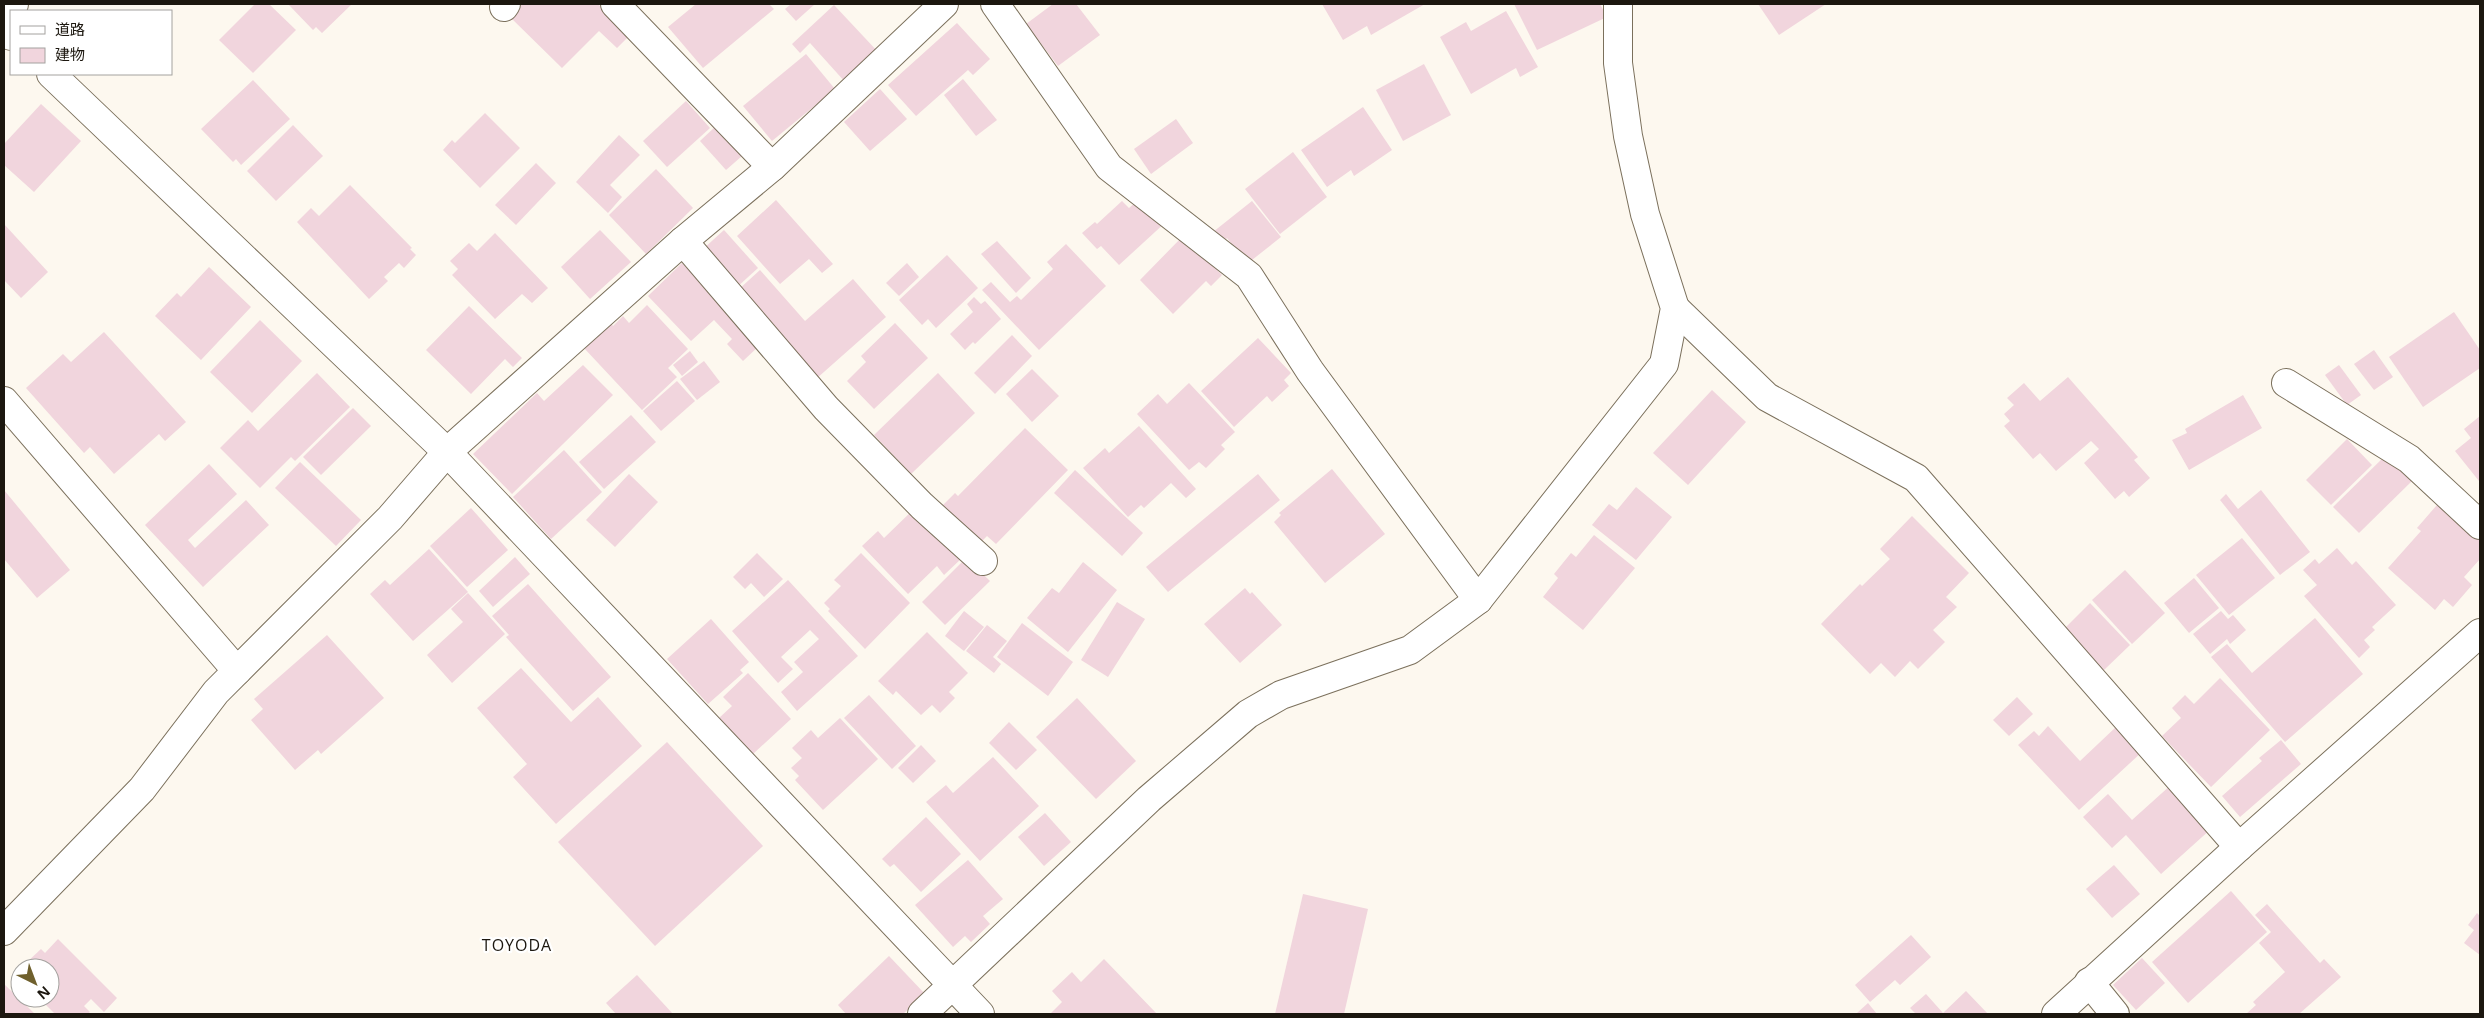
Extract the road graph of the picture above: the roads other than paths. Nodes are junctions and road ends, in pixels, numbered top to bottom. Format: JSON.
{"nodes":[{"id":1,"x":14,"y":4,"type":"edge"},
{"id":2,"x":615,"y":4,"type":"edge"},
{"id":3,"x":944,"y":4,"type":"edge"},
{"id":4,"x":995,"y":4,"type":"edge"},
{"id":5,"x":1618,"y":4,"type":"edge"},
{"id":6,"x":4,"y":13,"type":"edge"},
{"id":7,"x":52,"y":75,"type":"edge"},
{"id":8,"x":772,"y":167,"type":"junction"},
{"id":9,"x":683,"y":240,"type":"junction"},
{"id":10,"x":1675,"y":308,"type":"junction"},
{"id":11,"x":2286,"y":383,"type":"dead end"},
{"id":12,"x":4,"y":401,"type":"edge"},
{"id":13,"x":447,"y":452,"type":"junction"},
{"id":14,"x":2480,"y":525,"type":"edge"},
{"id":15,"x":983,"y":561,"type":"dead end"},
{"id":16,"x":1478,"y":600,"type":"junction"},
{"id":17,"x":2478,"y":640,"type":"edge"},
{"id":18,"x":237,"y":671,"type":"junction"},
{"id":19,"x":2239,"y":847,"type":"junction"},
{"id":20,"x":4,"y":931,"type":"edge"},
{"id":21,"x":2090,"y":982,"type":"junction"},
{"id":22,"x":953,"y":985,"type":"junction"},
{"id":23,"x":922,"y":1014,"type":"edge"},
{"id":24,"x":980,"y":1014,"type":"edge"},
{"id":25,"x":2056,"y":1014,"type":"edge"},
{"id":26,"x":2115,"y":1014,"type":"edge"}],
"edges":[{"from":1,"to":6,"type":"street"},
{"from":2,"to":8,"type":"street"},
{"from":3,"to":8,"type":"street"},
{"from":4,"to":16,"type":"street"},
{"from":5,"to":10,"type":"street"},
{"from":7,"to":13,"type":"street"},
{"from":8,"to":9,"type":"street"},
{"from":9,"to":13,"type":"street"},
{"from":9,"to":15,"type":"street"},
{"from":10,"to":16,"type":"street"},
{"from":10,"to":19,"type":"street"},
{"from":11,"to":14,"type":"street"},
{"from":12,"to":18,"type":"street"},
{"from":13,"to":18,"type":"street"},
{"from":13,"to":22,"type":"street"},
{"from":16,"to":22,"type":"street"},
{"from":17,"to":19,"type":"street"},
{"from":18,"to":20,"type":"street"},
{"from":19,"to":21,"type":"street"},
{"from":21,"to":25,"type":"street"},
{"from":21,"to":26,"type":"street"},
{"from":22,"to":23,"type":"street"},
{"from":22,"to":24,"type":"street"}]}
